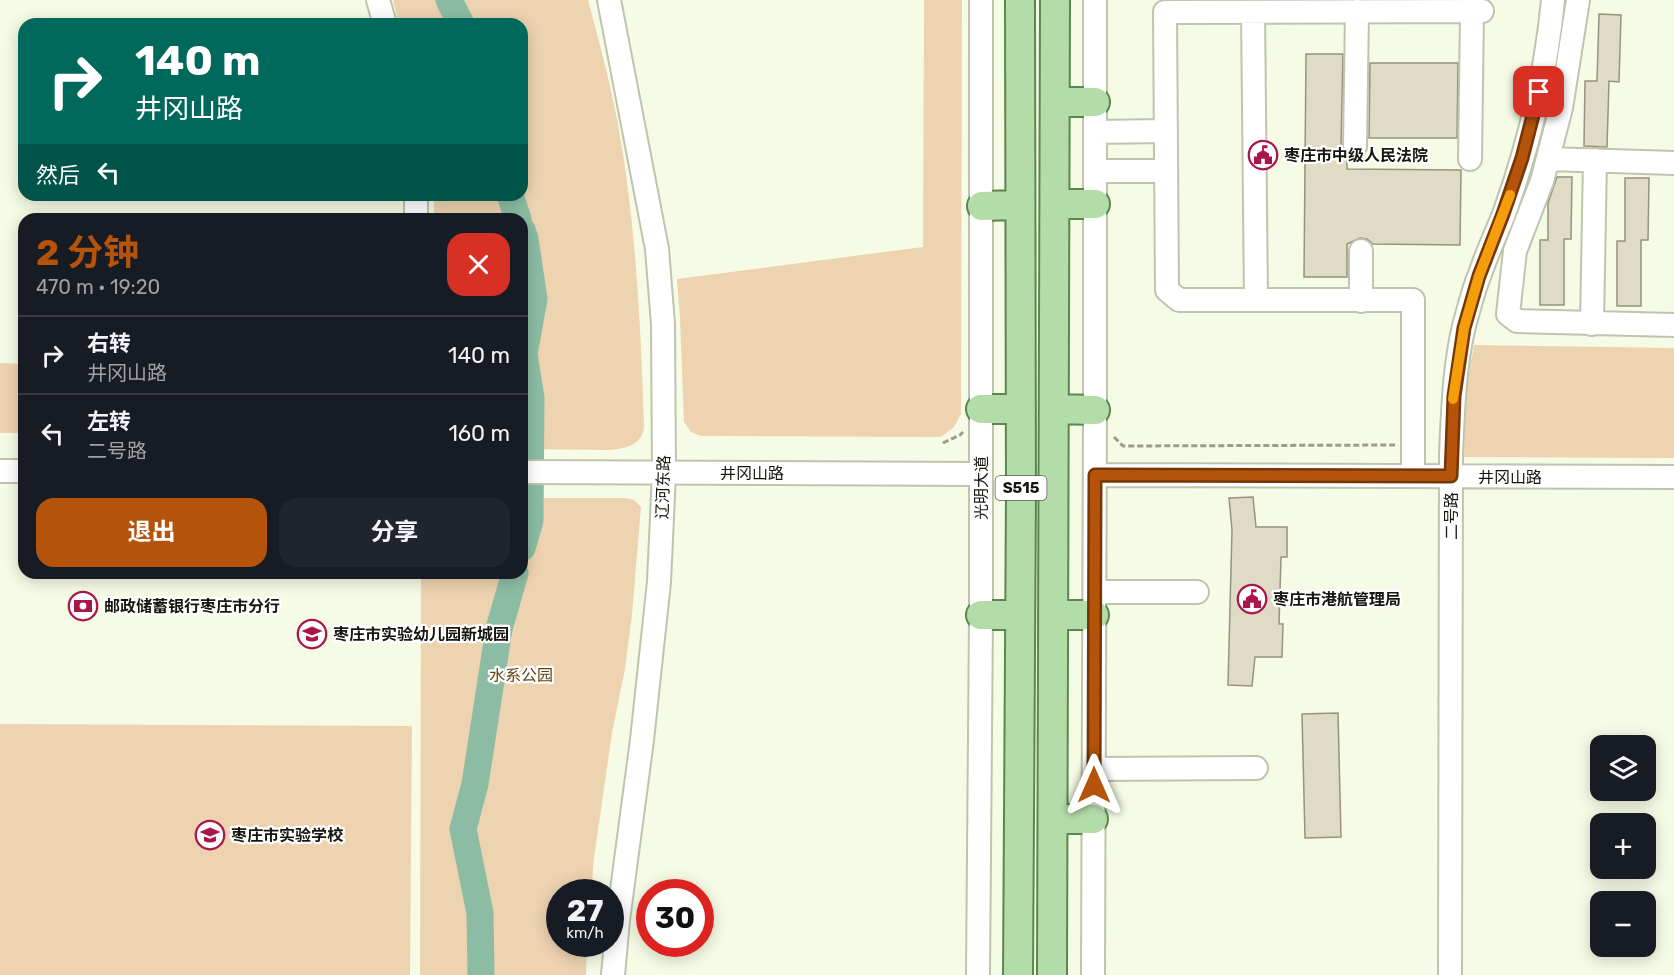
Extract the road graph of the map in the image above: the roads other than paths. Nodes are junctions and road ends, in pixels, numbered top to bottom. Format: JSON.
{"nodes":[{"id":1,"x":378,"y":0,"type":"edge"},
{"id":2,"x":609,"y":0,"type":"edge"},
{"id":3,"x":981,"y":0,"type":"edge"},
{"id":4,"x":1020,"y":0,"type":"edge"},
{"id":5,"x":1055,"y":0,"type":"edge"},
{"id":6,"x":1095,"y":0,"type":"edge"},
{"id":7,"x":1553,"y":0,"type":"edge"},
{"id":8,"x":1578,"y":0,"type":"edge"},
{"id":9,"x":1357,"y":11,"type":"junction"},
{"id":10,"x":1253,"y":12,"type":"junction"},
{"id":11,"x":383,"y":18,"type":"edge"},
{"id":12,"x":1055,"y":102,"type":"junction"},
{"id":13,"x":1095,"y":102,"type":"junction"},
{"id":14,"x":1166,"y":131,"type":"junction"},
{"id":15,"x":1095,"y":132,"type":"junction"},
{"id":16,"x":1355,"y":146,"type":"dead end"},
{"id":17,"x":1470,"y":159,"type":"dead end"},
{"id":18,"x":1548,"y":159,"type":"junction"},
{"id":19,"x":1595,"y":160,"type":"junction"},
{"id":20,"x":1674,"y":163,"type":"edge"},
{"id":21,"x":1095,"y":171,"type":"junction"},
{"id":22,"x":1166,"y":171,"type":"junction"},
{"id":23,"x":1055,"y":204,"type":"junction"},
{"id":24,"x":1095,"y":204,"type":"junction"},
{"id":25,"x":1020,"y":205,"type":"junction"},
{"id":26,"x":982,"y":206,"type":"junction"},
{"id":27,"x":1361,"y":251,"type":"dead end"},
{"id":28,"x":1256,"y":300,"type":"junction"},
{"id":29,"x":1361,"y":301,"type":"junction"},
{"id":30,"x":1592,"y":324,"type":"junction"},
{"id":31,"x":1674,"y":325,"type":"edge"},
{"id":32,"x":1021,"y":409,"type":"junction"},
{"id":33,"x":1055,"y":409,"type":"junction"},
{"id":34,"x":974,"y":418,"type":"junction"},
{"id":35,"x":1103,"y":421,"type":"junction"},
{"id":36,"x":0,"y":471,"type":"edge"},
{"id":37,"x":18,"y":471,"type":"edge"},
{"id":38,"x":528,"y":472,"type":"edge"},
{"id":39,"x":664,"y":473,"type":"junction"},
{"id":40,"x":981,"y":474,"type":"junction"},
{"id":41,"x":1095,"y":475,"type":"junction"},
{"id":42,"x":1413,"y":476,"type":"junction"},
{"id":43,"x":1451,"y":476,"type":"junction"},
{"id":44,"x":1674,"y":477,"type":"edge"},
{"id":45,"x":1197,"y":592,"type":"dead end"},
{"id":46,"x":1095,"y":604,"type":"junction"},
{"id":47,"x":981,"y":615,"type":"junction"},
{"id":48,"x":1020,"y":615,"type":"junction"},
{"id":49,"x":1054,"y":615,"type":"junction"},
{"id":50,"x":1256,"y":768,"type":"dead end"},
{"id":51,"x":1094,"y":769,"type":"junction"},
{"id":52,"x":1053,"y":819,"type":"junction"},
{"id":53,"x":1094,"y":819,"type":"junction"},
{"id":54,"x":613,"y":975,"type":"edge"},
{"id":55,"x":978,"y":975,"type":"edge"},
{"id":56,"x":1018,"y":975,"type":"edge"},
{"id":57,"x":1052,"y":975,"type":"edge"},
{"id":58,"x":1093,"y":975,"type":"edge"},
{"id":59,"x":1450,"y":975,"type":"edge"}],
"edges":[{"from":1,"to":11,"type":"street"},
{"from":2,"to":39,"type":"street","name":"辽河东路"},
{"from":3,"to":26,"type":"street","name":"光明大道","number":"S515"},
{"from":4,"to":25,"type":"main road","number":"S515"},
{"from":5,"to":12,"type":"main road","number":"S515"},
{"from":6,"to":13,"type":"street"},
{"from":7,"to":43,"type":"street","name":"二号路"},
{"from":8,"to":18,"type":"street"},
{"from":9,"to":10,"type":"street"},
{"from":9,"to":16,"type":"street"},
{"from":9,"to":17,"type":"street"},
{"from":10,"to":14,"type":"street"},
{"from":10,"to":28,"type":"street"},
{"from":12,"to":13,"type":"main road"},
{"from":12,"to":23,"type":"main road","number":"S515"},
{"from":13,"to":15,"type":"street"},
{"from":14,"to":15,"type":"street"},
{"from":14,"to":22,"type":"street"},
{"from":15,"to":21,"type":"street"},
{"from":18,"to":19,"type":"street"},
{"from":18,"to":30,"type":"street"},
{"from":19,"to":20,"type":"street"},
{"from":19,"to":30,"type":"street"},
{"from":21,"to":22,"type":"street"},
{"from":21,"to":24,"type":"street"},
{"from":22,"to":28,"type":"street"},
{"from":23,"to":24,"type":"main road"},
{"from":23,"to":33,"type":"main road","number":"S515"},
{"from":24,"to":35,"type":"street"},
{"from":25,"to":26,"type":"main road"},
{"from":25,"to":32,"type":"main road","number":"S515"},
{"from":26,"to":34,"type":"street","name":"光明大道","number":"S515"},
{"from":27,"to":29,"type":"street"},
{"from":28,"to":29,"type":"street"},
{"from":29,"to":42,"type":"street"},
{"from":30,"to":31,"type":"street"},
{"from":32,"to":34,"type":"main road"},
{"from":32,"to":48,"type":"main road","number":"S515"},
{"from":33,"to":35,"type":"main road"},
{"from":33,"to":49,"type":"main road","number":"S515"},
{"from":34,"to":40,"type":"street","name":"光明大道","number":"S515"},
{"from":35,"to":41,"type":"street"},
{"from":36,"to":37,"type":"street"},
{"from":38,"to":39,"type":"street","name":"井冈山路"},
{"from":39,"to":40,"type":"street","name":"井冈山路"},
{"from":39,"to":54,"type":"street","name":"辽河东路"},
{"from":40,"to":47,"type":"street","name":"光明大道","number":"S515"},
{"from":41,"to":42,"type":"street","name":"井冈山路"},
{"from":41,"to":46,"type":"street"},
{"from":42,"to":43,"type":"street","name":"井冈山路"},
{"from":43,"to":44,"type":"street","name":"井冈山路"},
{"from":43,"to":59,"type":"street","name":"二号路"},
{"from":45,"to":46,"type":"street"},
{"from":46,"to":49,"type":"main road"},
{"from":46,"to":51,"type":"street"},
{"from":47,"to":48,"type":"main road"},
{"from":47,"to":55,"type":"street","name":"光明大道","number":"S515"},
{"from":48,"to":56,"type":"main road","number":"S515"},
{"from":49,"to":52,"type":"main road","number":"S515"},
{"from":50,"to":51,"type":"street"},
{"from":51,"to":53,"type":"street"},
{"from":52,"to":53,"type":"main road"},
{"from":52,"to":57,"type":"main road","number":"S515"},
{"from":53,"to":58,"type":"street"}]}
